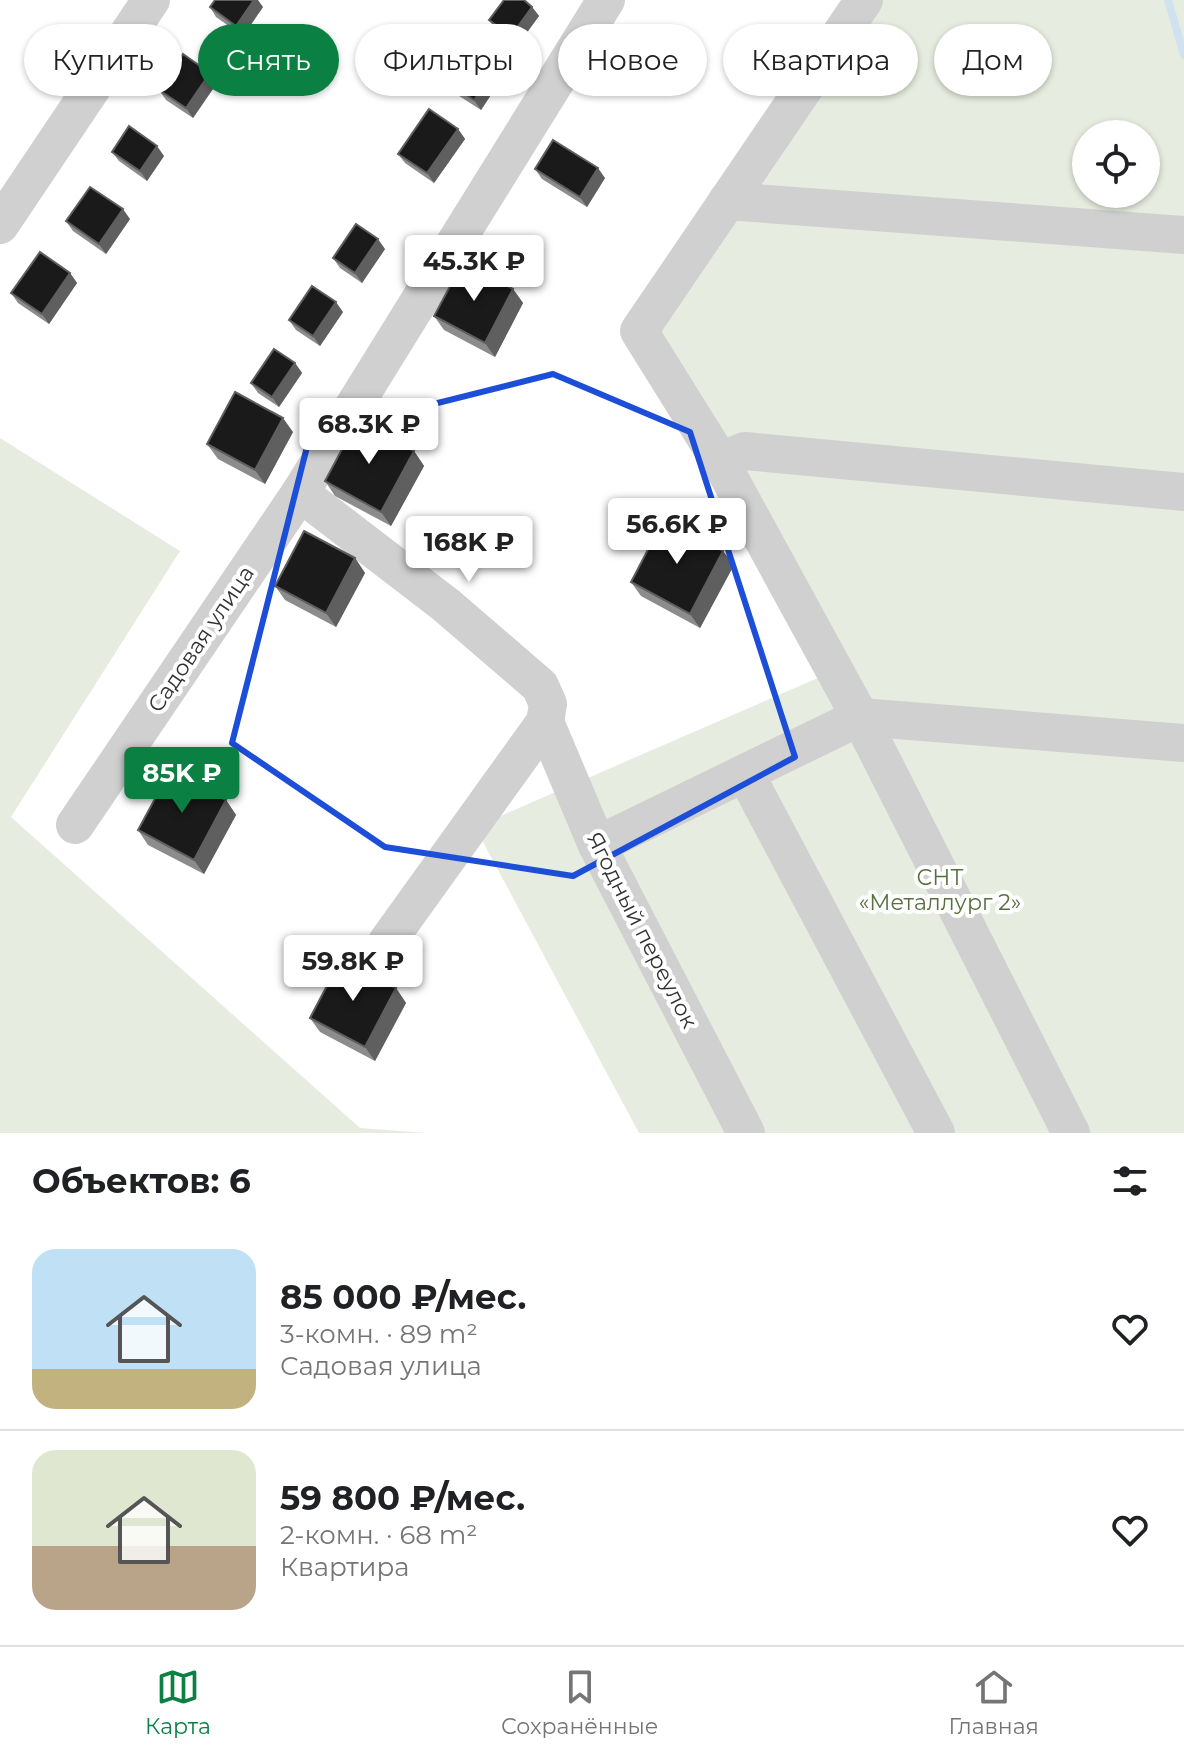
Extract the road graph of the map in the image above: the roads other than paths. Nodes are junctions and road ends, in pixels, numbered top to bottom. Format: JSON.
{"nodes":[{"id":1,"x":151,"y":0,"type":"edge"},
{"id":2,"x":606,"y":0,"type":"edge"},
{"id":3,"x":864,"y":0,"type":"edge"},
{"id":4,"x":727,"y":201,"type":"junction"},
{"id":5,"x":0,"y":225,"type":"edge"},
{"id":6,"x":1184,"y":235,"type":"edge"},
{"id":7,"x":720,"y":461,"type":"junction"},
{"id":8,"x":1184,"y":492,"type":"edge"},
{"id":9,"x":300,"y":493,"type":"junction"},
{"id":10,"x":860,"y":717,"type":"junction"},
{"id":11,"x":545,"y":722,"type":"junction"},
{"id":12,"x":1184,"y":743,"type":"edge"},
{"id":13,"x":745,"y":773,"type":"junction"},
{"id":14,"x":75,"y":825,"type":"dead end"},
{"id":15,"x":597,"y":845,"type":"junction"},
{"id":16,"x":387,"y":942,"type":"dead end"},
{"id":17,"x":746,"y":1133,"type":"edge"},
{"id":18,"x":936,"y":1133,"type":"edge"},
{"id":19,"x":1071,"y":1133,"type":"edge"}],
"edges":[{"from":1,"to":5,"type":"street"},
{"from":2,"to":9,"type":"street","name":"Садовая улица"},
{"from":3,"to":4,"type":"street"},
{"from":4,"to":6,"type":"street"},
{"from":4,"to":7,"type":"street"},
{"from":7,"to":8,"type":"street"},
{"from":7,"to":10,"type":"street"},
{"from":9,"to":11,"type":"street"},
{"from":9,"to":14,"type":"street","name":"Садовая улица"},
{"from":10,"to":12,"type":"street"},
{"from":10,"to":13,"type":"street"},
{"from":10,"to":19,"type":"street"},
{"from":11,"to":15,"type":"street","name":"Ягодный переулок"},
{"from":11,"to":16,"type":"street"},
{"from":13,"to":15,"type":"street"},
{"from":13,"to":18,"type":"street"},
{"from":15,"to":17,"type":"street","name":"Ягодный переулок"}]}
